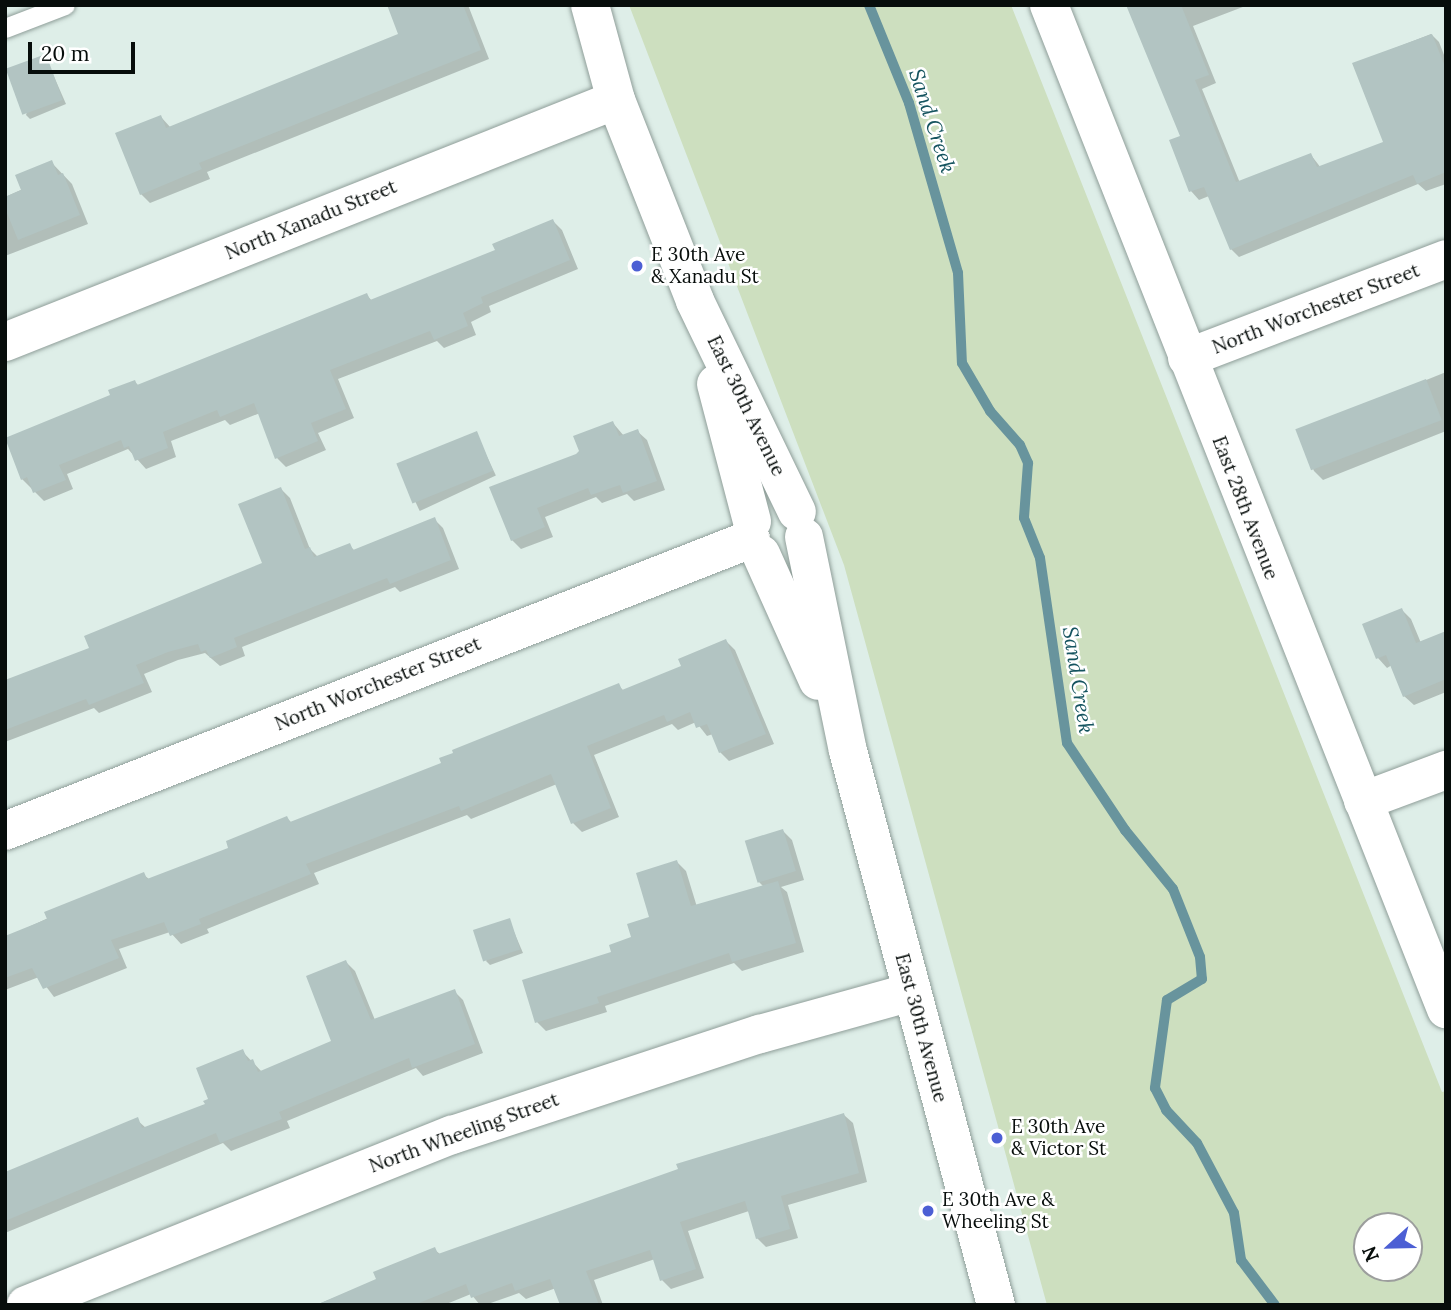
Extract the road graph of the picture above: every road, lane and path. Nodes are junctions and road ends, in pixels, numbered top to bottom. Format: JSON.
{"nodes":[{"id":1,"x":65,"y":5,"type":"edge"},
{"id":2,"x":567,"y":5,"type":"edge"},
{"id":3,"x":590,"y":5,"type":"edge"},
{"id":4,"x":1049,"y":5,"type":"edge"},
{"id":5,"x":5,"y":28,"type":"edge"},
{"id":6,"x":616,"y":100,"type":"junction"},
{"id":7,"x":1446,"y":259,"type":"edge"},
{"id":8,"x":695,"y":300,"type":"junction"},
{"id":9,"x":5,"y":342,"type":"edge"},
{"id":10,"x":1187,"y":358,"type":"junction"},
{"id":11,"x":800,"y":524,"type":"junction"},
{"id":12,"x":755,"y":538,"type":"junction"},
{"id":13,"x":848,"y":751,"type":"junction"},
{"id":14,"x":1446,"y":770,"type":"edge"},
{"id":15,"x":1363,"y":801,"type":"junction"},
{"id":16,"x":5,"y":831,"type":"edge"},
{"id":17,"x":911,"y":992,"type":"junction"},
{"id":18,"x":1446,"y":1009,"type":"edge"},
{"id":19,"x":26,"y":1305,"type":"edge"},
{"id":20,"x":996,"y":1305,"type":"edge"}],
"edges":[{"from":1,"to":5,"type":"lane"},
{"from":2,"to":6,"type":"street","name":"East 30th Avenue"},
{"from":3,"to":6,"type":"street","name":"East 30th Avenue"},
{"from":4,"to":10,"type":"street","name":"East 28th Avenue"},
{"from":6,"to":8,"type":"street","name":"East 30th Avenue"},
{"from":6,"to":9,"type":"street","name":"North Xanadu Street"},
{"from":7,"to":10,"type":"street","name":"North Worchester Street"},
{"from":8,"to":11,"type":"street","name":"East 30th Avenue"},
{"from":8,"to":12,"type":"street","name":"East 30th Avenue"},
{"from":10,"to":15,"type":"street","name":"East 28th Avenue"},
{"from":11,"to":12,"type":"street","name":"North Worchester Street"},
{"from":11,"to":13,"type":"street","name":"East 30th Avenue"},
{"from":12,"to":13,"type":"street","name":"East 30th Avenue"},
{"from":12,"to":16,"type":"street","name":"North Worchester Street"},
{"from":13,"to":17,"type":"street","name":"East 30th Avenue"},
{"from":14,"to":15,"type":"street"},
{"from":15,"to":18,"type":"street","name":"East 28th Avenue"},
{"from":17,"to":19,"type":"street","name":"North Wheeling Street"},
{"from":17,"to":20,"type":"street","name":"East 30th Avenue"}]}
